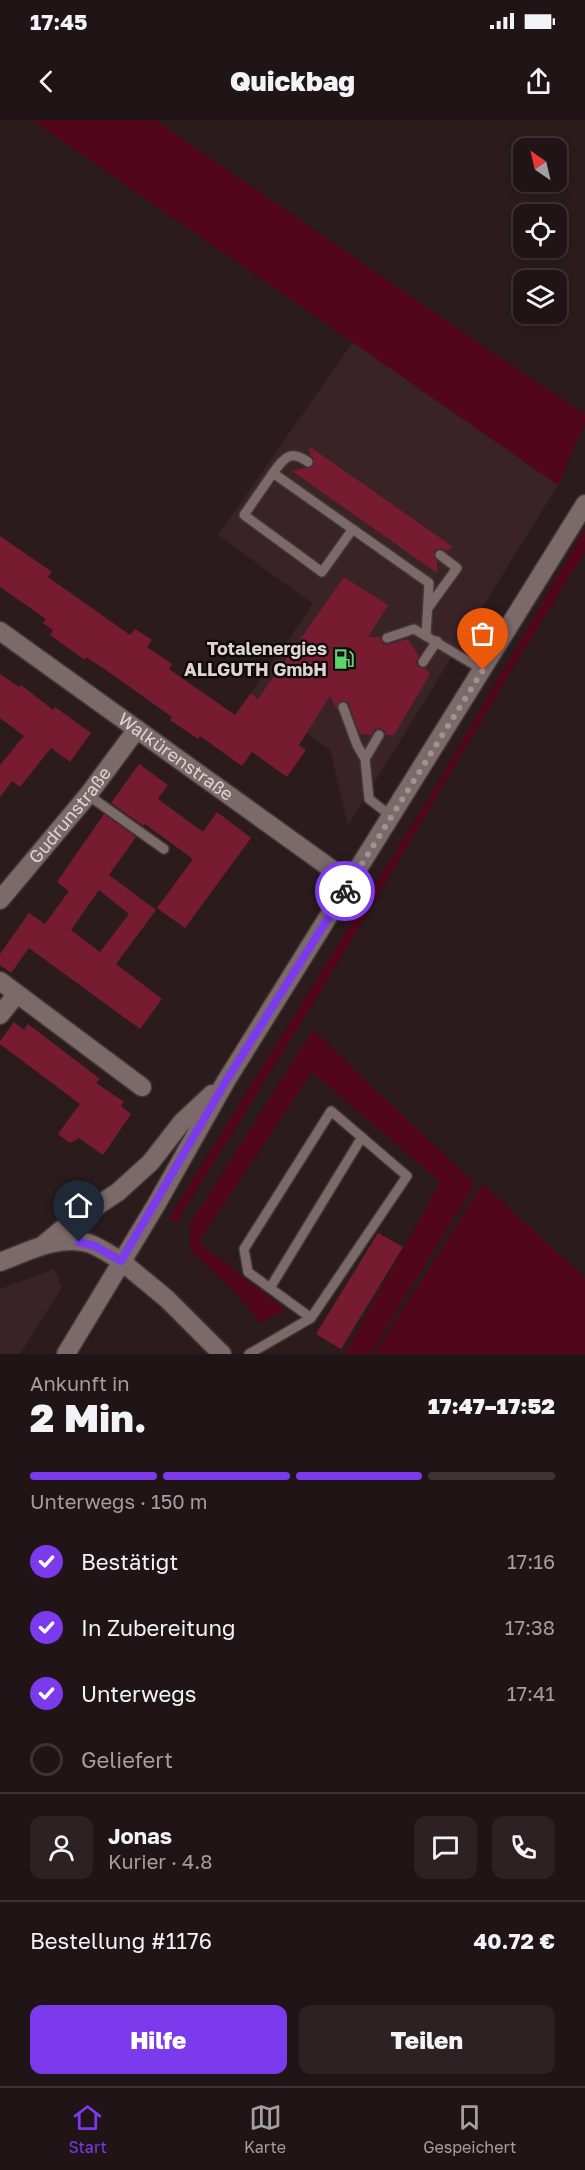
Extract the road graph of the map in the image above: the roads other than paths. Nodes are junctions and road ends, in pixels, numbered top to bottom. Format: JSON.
{"nodes":[{"id":1,"x":308,"y":462,"type":"dead end"},
{"id":2,"x":273,"y":473,"type":"junction"},
{"id":3,"x":585,"y":504,"type":"edge"},
{"id":4,"x":352,"y":530,"type":"junction"},
{"id":5,"x":440,"y":555,"type":"dead end"},
{"id":6,"x":428,"y":609,"type":"junction"},
{"id":7,"x":0,"y":631,"type":"edge"},
{"id":8,"x":426,"y":636,"type":"junction"},
{"id":9,"x":387,"y":638,"type":"dead end"},
{"id":10,"x":437,"y":641,"type":"junction"},
{"id":11,"x":423,"y":662,"type":"dead end"},
{"id":12,"x":483,"y":670,"type":"junction"},
{"id":13,"x":343,"y":707,"type":"dead end"},
{"id":14,"x":137,"y":729,"type":"junction"},
{"id":15,"x":379,"y":735,"type":"dead end"},
{"id":16,"x":365,"y":759,"type":"junction"},
{"id":17,"x":88,"y":795,"type":"junction"},
{"id":18,"x":391,"y":816,"type":"junction"},
{"id":19,"x":164,"y":849,"type":"dead end"},
{"id":20,"x":351,"y":882,"type":"junction"},
{"id":21,"x":0,"y":900,"type":"edge"},
{"id":22,"x":0,"y":981,"type":"edge"},
{"id":23,"x":16,"y":994,"type":"junction"},
{"id":24,"x":0,"y":1015,"type":"edge"},
{"id":25,"x":226,"y":1081,"type":"junction"},
{"id":26,"x":142,"y":1087,"type":"dead end"},
{"id":27,"x":362,"y":1137,"type":"junction"},
{"id":28,"x":43,"y":1245,"type":"junction"},
{"id":29,"x":121,"y":1261,"type":"junction"},
{"id":30,"x":0,"y":1262,"type":"edge"},
{"id":31,"x":270,"y":1288,"type":"junction"},
{"id":32,"x":311,"y":1318,"type":"junction"},
{"id":33,"x":66,"y":1354,"type":"edge"},
{"id":34,"x":222,"y":1354,"type":"edge"},
{"id":35,"x":249,"y":1354,"type":"edge"}],
"edges":[{"from":1,"to":2,"type":"lane"},
{"from":2,"to":4,"type":"lane"},
{"from":2,"to":4,"type":"lane"},
{"from":3,"to":12,"type":"street"},
{"from":4,"to":6,"type":"lane"},
{"from":5,"to":6,"type":"lane"},
{"from":6,"to":8,"type":"lane"},
{"from":7,"to":14,"type":"street","name":"Walkürenstraße"},
{"from":8,"to":9,"type":"lane"},
{"from":8,"to":10,"type":"lane"},
{"from":10,"to":11,"type":"lane"},
{"from":10,"to":12,"type":"lane"},
{"from":12,"to":18,"type":"street"},
{"from":13,"to":16,"type":"lane"},
{"from":14,"to":17,"type":"street","name":"Gudrunstraße"},
{"from":14,"to":20,"type":"street","name":"Walkürenstraße"},
{"from":15,"to":16,"type":"lane"},
{"from":16,"to":18,"type":"lane"},
{"from":17,"to":19,"type":"lane"},
{"from":17,"to":21,"type":"street","name":"Gudrunstraße"},
{"from":18,"to":20,"type":"street"},
{"from":20,"to":25,"type":"street"},
{"from":22,"to":23,"type":"street"},
{"from":23,"to":24,"type":"street"},
{"from":23,"to":26,"type":"street"},
{"from":25,"to":28,"type":"street"},
{"from":25,"to":29,"type":"street"},
{"from":27,"to":31,"type":"lane"},
{"from":27,"to":31,"type":"lane"},
{"from":27,"to":32,"type":"lane"},
{"from":28,"to":29,"type":"street"},
{"from":28,"to":30,"type":"street"},
{"from":29,"to":33,"type":"street"},
{"from":29,"to":34,"type":"street"},
{"from":31,"to":32,"type":"lane"},
{"from":32,"to":35,"type":"lane"}]}
